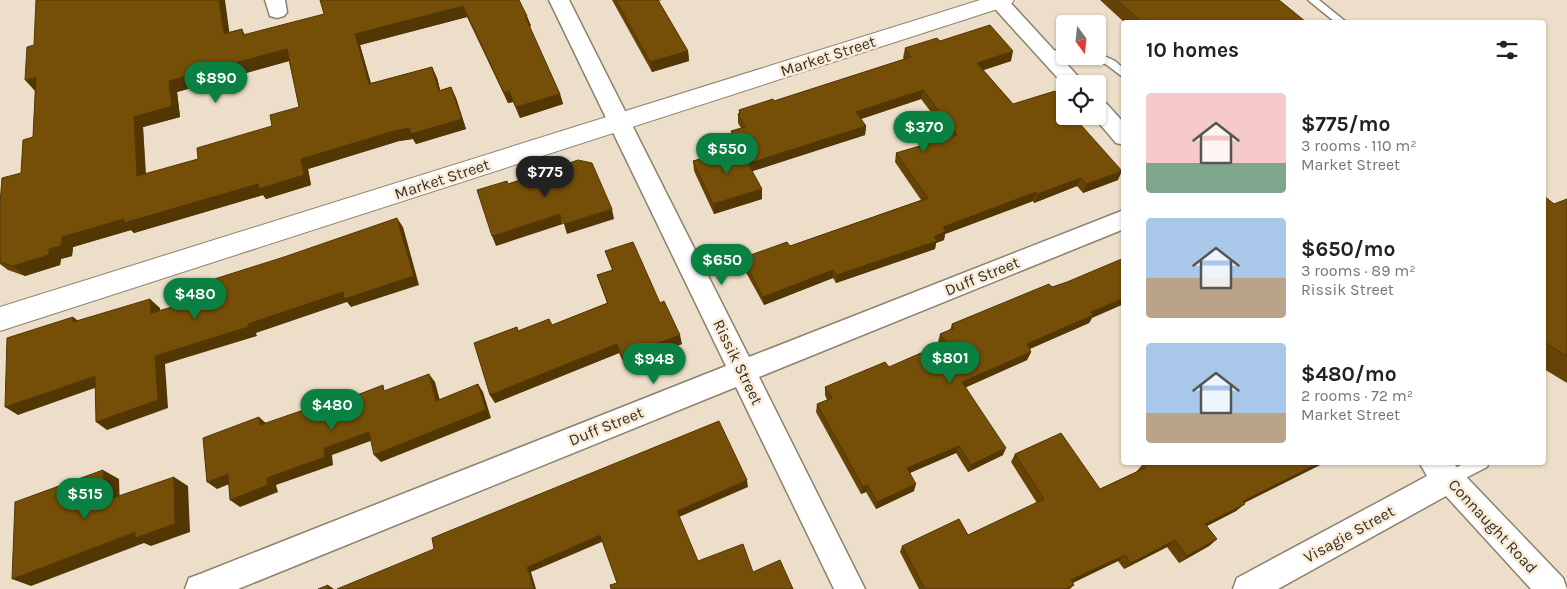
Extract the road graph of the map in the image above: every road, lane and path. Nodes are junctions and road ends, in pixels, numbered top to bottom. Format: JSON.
{"nodes":[{"id":1,"x":559,"y":0,"type":"edge"},
{"id":2,"x":1000,"y":0,"type":"edge"},
{"id":3,"x":1313,"y":0,"type":"edge"},
{"id":4,"x":1338,"y":20,"type":"edge"},
{"id":5,"x":1056,"y":53,"type":"edge"},
{"id":6,"x":1106,"y":61,"type":"edge"},
{"id":7,"x":1121,"y":72,"type":"edge"},
{"id":8,"x":1106,"y":117,"type":"edge"},
{"id":9,"x":620,"y":123,"type":"junction"},
{"id":10,"x":1121,"y":134,"type":"edge"},
{"id":11,"x":1121,"y":220,"type":"edge"},
{"id":12,"x":0,"y":319,"type":"edge"},
{"id":13,"x":743,"y":372,"type":"junction"},
{"id":14,"x":1468,"y":465,"type":"edge"},
{"id":15,"x":1441,"y":471,"type":"edge"},
{"id":16,"x":200,"y":589,"type":"edge"},
{"id":17,"x":850,"y":589,"type":"edge"},
{"id":18,"x":1248,"y":589,"type":"edge"},
{"id":19,"x":1552,"y":589,"type":"edge"}],
"edges":[{"from":1,"to":9,"type":"street","name":"Rissik Street"},
{"from":2,"to":5,"type":"street"},
{"from":2,"to":9,"type":"street","name":"Market Street"},
{"from":3,"to":4,"type":"lane"},
{"from":6,"to":7,"type":"lane"},
{"from":8,"to":10,"type":"street"},
{"from":9,"to":12,"type":"street","name":"Market Street"},
{"from":9,"to":13,"type":"street","name":"Rissik Street"},
{"from":11,"to":13,"type":"street","name":"Duff Street"},
{"from":13,"to":16,"type":"street","name":"Duff Street"},
{"from":13,"to":17,"type":"street","name":"Rissik Street"},
{"from":14,"to":15,"type":"lane"},
{"from":15,"to":18,"type":"street","name":"Visagie Street"},
{"from":15,"to":19,"type":"street","name":"Connaught Road"}]}
